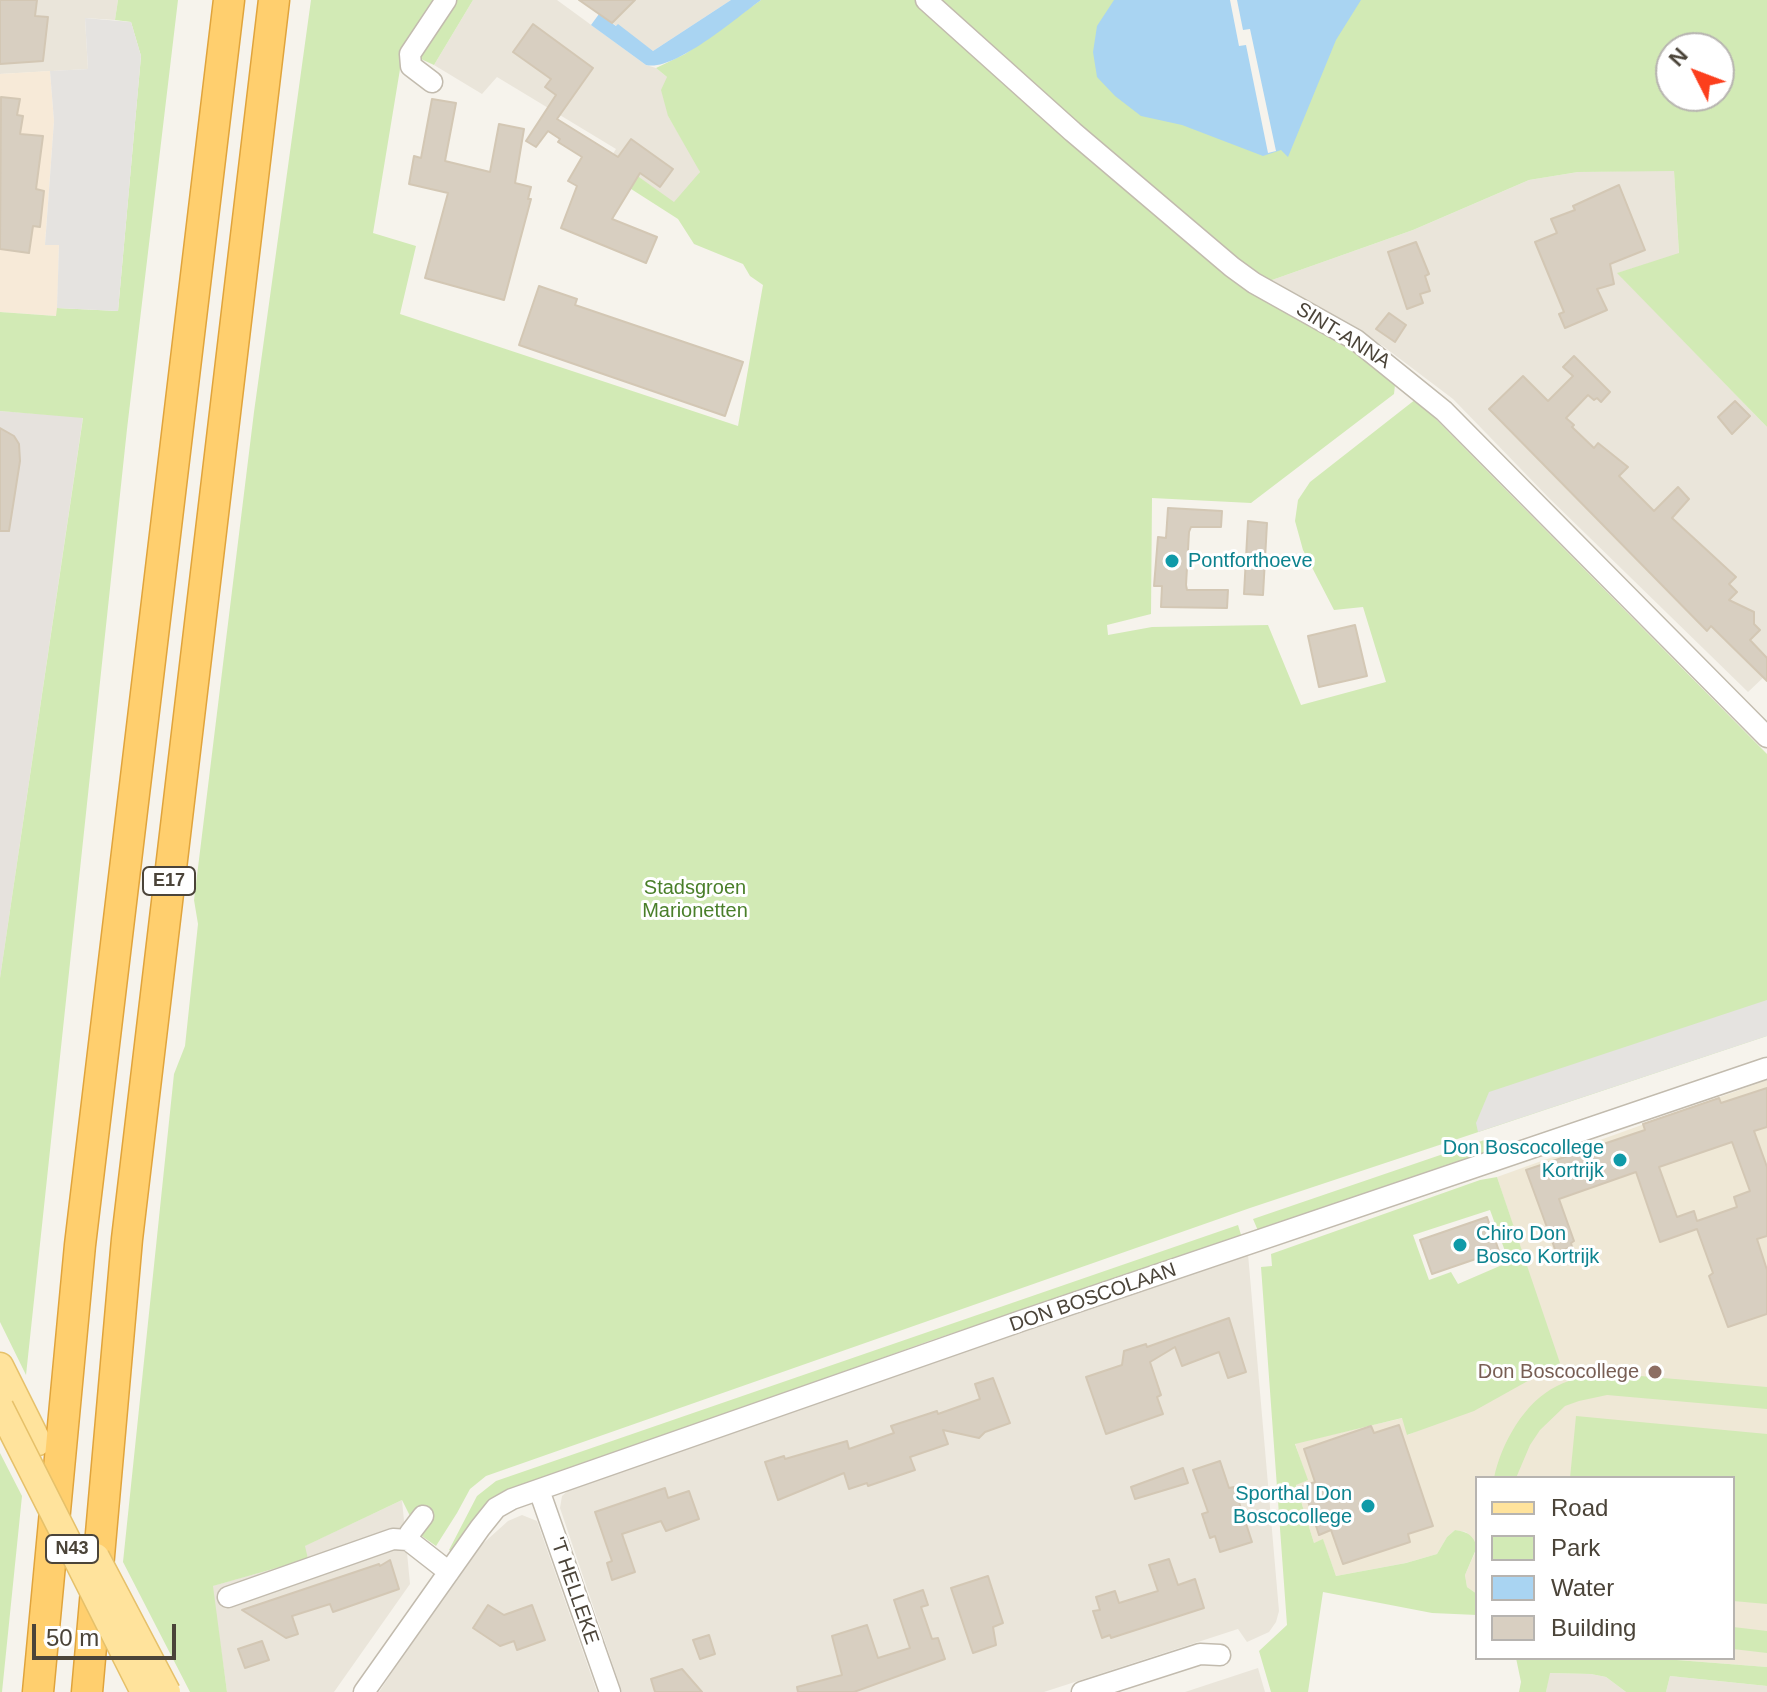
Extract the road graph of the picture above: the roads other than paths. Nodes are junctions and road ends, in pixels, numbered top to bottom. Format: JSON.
{"nodes":[{"id":1,"x":229,"y":0,"type":"edge"},
{"id":2,"x":274,"y":0,"type":"edge"},
{"id":3,"x":446,"y":0,"type":"edge"},
{"id":4,"x":926,"y":0,"type":"edge"},
{"id":5,"x":432,"y":82,"type":"dead end"},
{"id":6,"x":1767,"y":737,"type":"edge"},
{"id":7,"x":1767,"y":1068,"type":"edge"},
{"id":8,"x":0,"y":1366,"type":"edge"},
{"id":9,"x":0,"y":1407,"type":"edge"},
{"id":10,"x":539,"y":1490,"type":"junction"},
{"id":11,"x":423,"y":1516,"type":"dead end"},
{"id":12,"x":408,"y":1540,"type":"junction"},
{"id":13,"x":449,"y":1572,"type":"junction"},
{"id":14,"x":228,"y":1597,"type":"dead end"},
{"id":15,"x":1220,"y":1655,"type":"dead end"},
{"id":16,"x":38,"y":1692,"type":"edge"},
{"id":17,"x":87,"y":1692,"type":"edge"},
{"id":18,"x":144,"y":1692,"type":"edge"},
{"id":19,"x":167,"y":1692,"type":"edge"},
{"id":20,"x":364,"y":1692,"type":"edge"},
{"id":21,"x":610,"y":1692,"type":"edge"},
{"id":22,"x":1082,"y":1692,"type":"edge"}],
"edges":[{"from":1,"to":16,"type":"highway","number":"E17"},
{"from":2,"to":17,"type":"highway","number":"E17"},
{"from":3,"to":5,"type":"street"},
{"from":4,"to":6,"type":"street","name":"SINT-ANNA"},
{"from":7,"to":10,"type":"street","name":"DON BOSCOLAAN"},
{"from":8,"to":19,"type":"main road","number":"N43","bridge":true},
{"from":9,"to":18,"type":"main road","number":"N43","bridge":true},
{"from":10,"to":13,"type":"street","name":"DON BOSCOLAAN"},
{"from":10,"to":21,"type":"street","name":"'T HELLEKE"},
{"from":11,"to":12,"type":"street"},
{"from":12,"to":13,"type":"street"},
{"from":12,"to":14,"type":"street"},
{"from":13,"to":20,"type":"street","name":"DON BOSCOLAAN"},
{"from":15,"to":22,"type":"street"}]}
